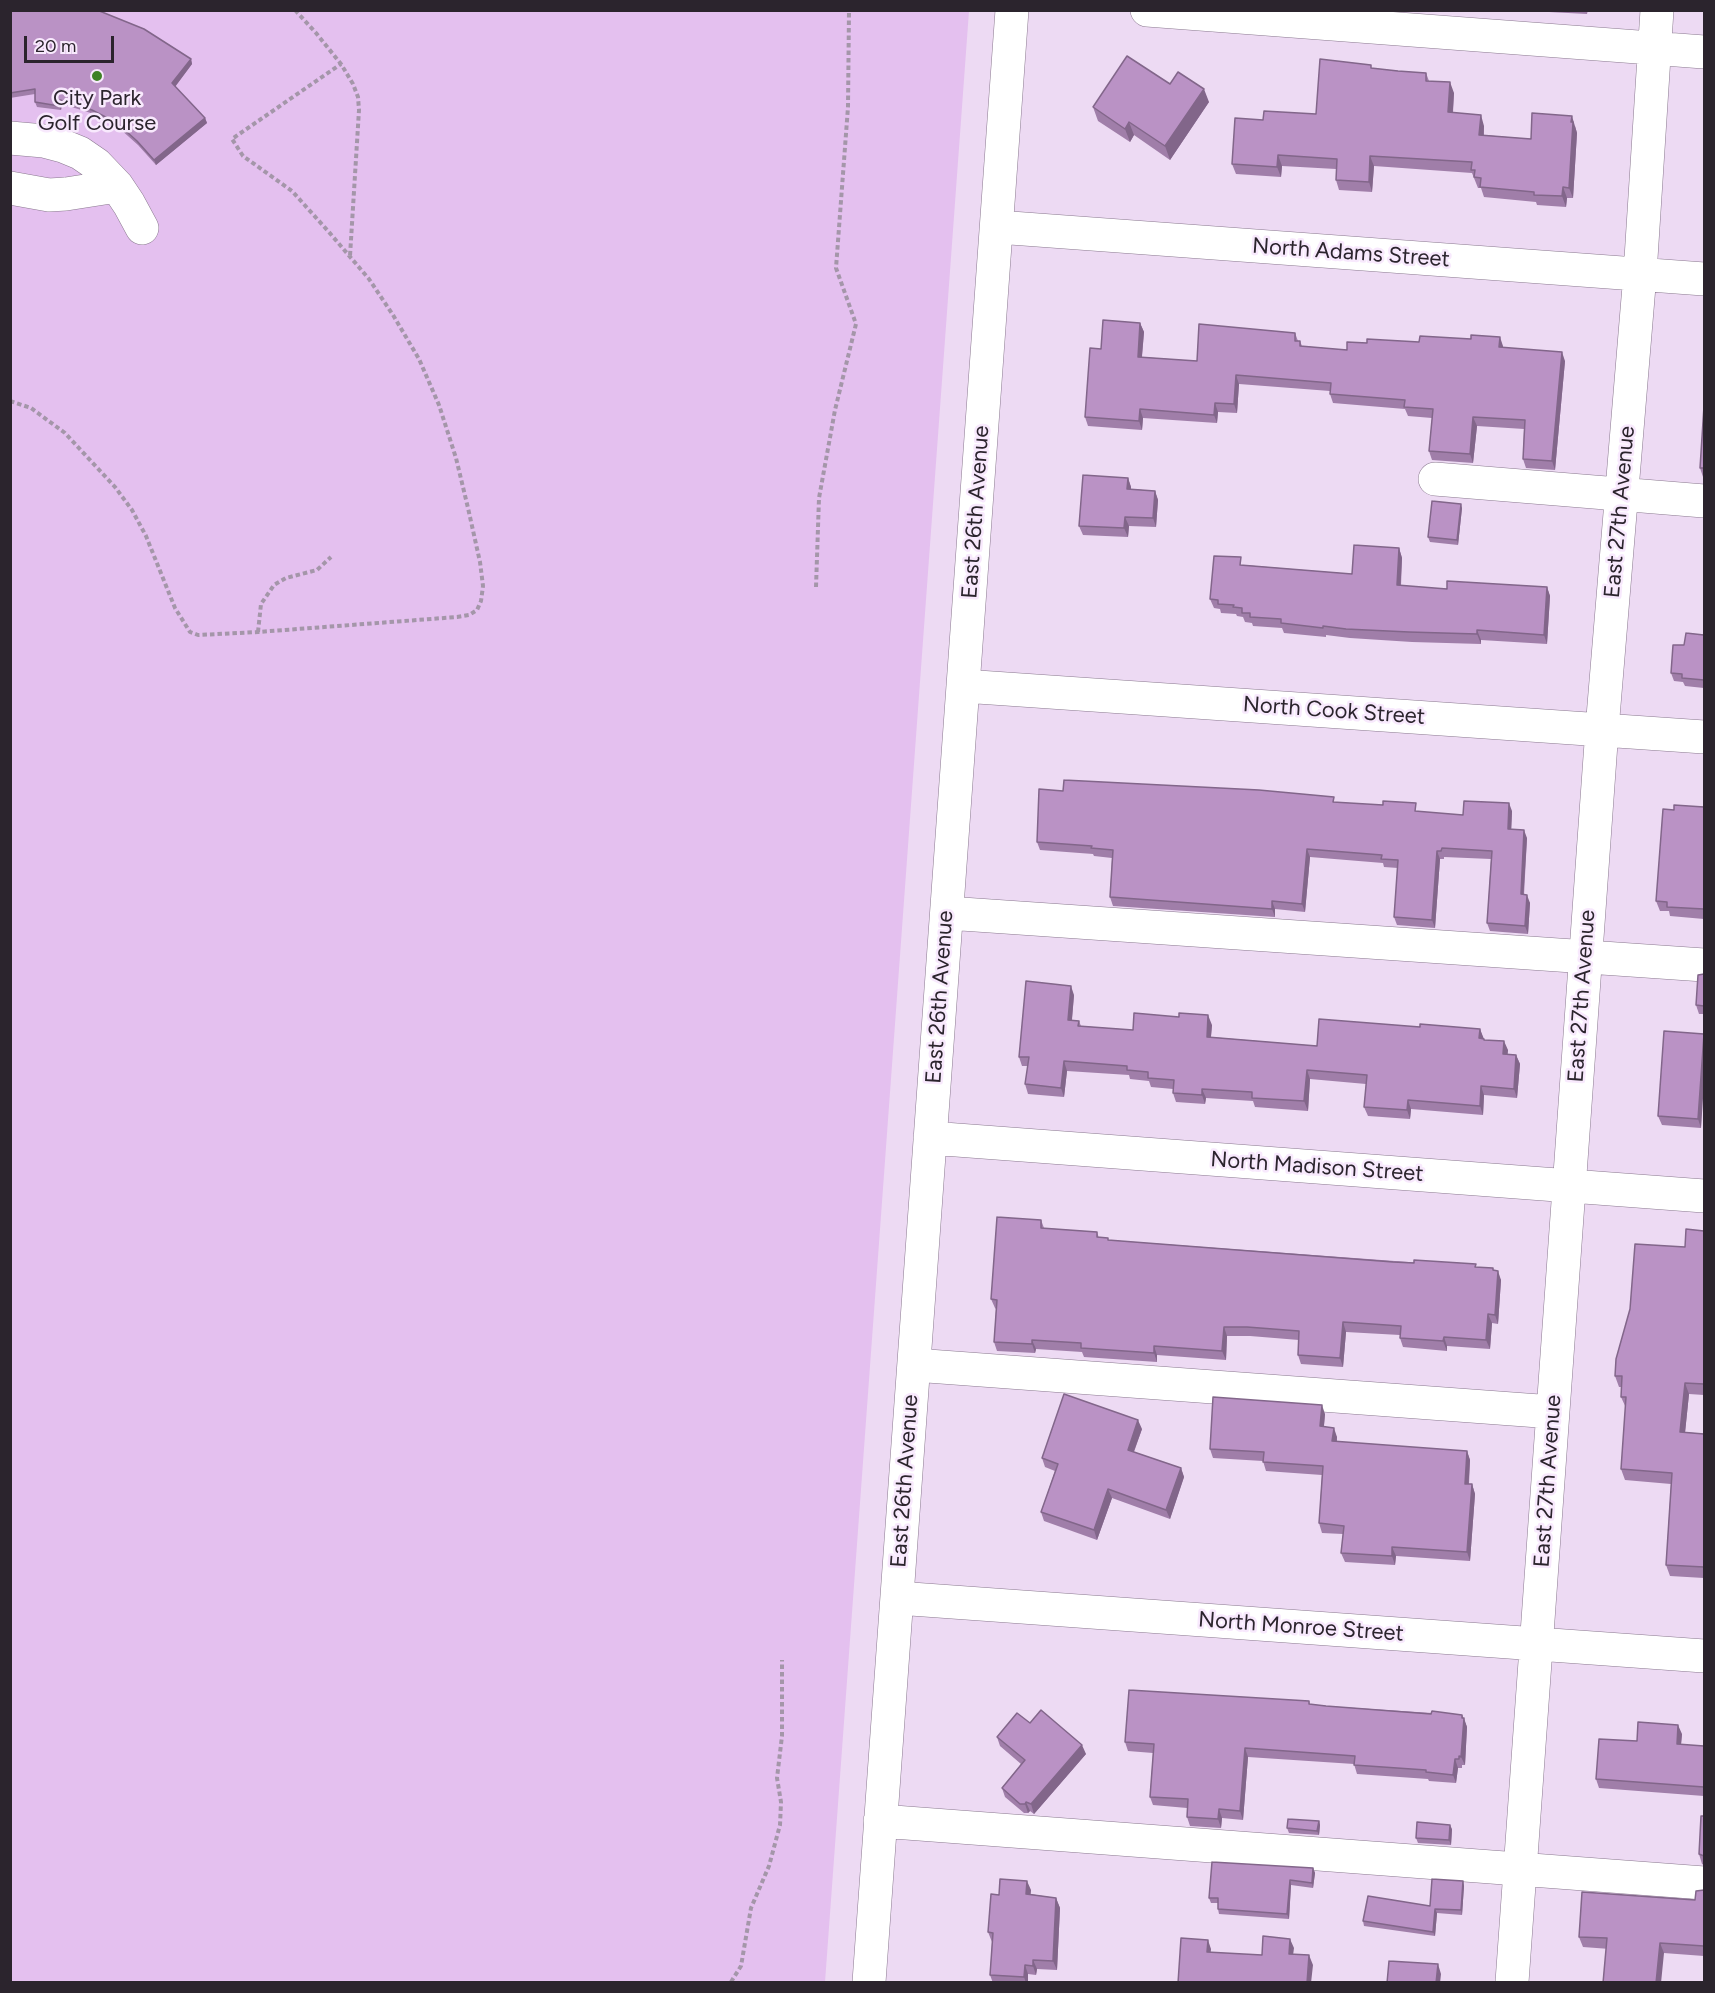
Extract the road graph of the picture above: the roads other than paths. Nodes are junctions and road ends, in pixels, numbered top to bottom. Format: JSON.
{"nodes":[{"id":1,"x":1012,"y":10,"type":"edge"},
{"id":2,"x":1147,"y":10,"type":"edge"},
{"id":3,"x":1658,"y":10,"type":"edge"},
{"id":4,"x":1655,"y":48,"type":"junction"},
{"id":5,"x":1704,"y":52,"type":"edge"},
{"id":6,"x":10,"y":138,"type":"edge"},
{"id":7,"x":117,"y":186,"type":"junction"},
{"id":8,"x":10,"y":188,"type":"edge"},
{"id":9,"x":997,"y":227,"type":"junction"},
{"id":10,"x":142,"y":228,"type":"dead end"},
{"id":11,"x":1640,"y":274,"type":"junction"},
{"id":12,"x":1704,"y":279,"type":"edge"},
{"id":13,"x":1435,"y":479,"type":"dead end"},
{"id":14,"x":1621,"y":495,"type":"junction"},
{"id":15,"x":1704,"y":501,"type":"edge"},
{"id":16,"x":963,"y":686,"type":"junction"},
{"id":17,"x":1602,"y":729,"type":"junction"},
{"id":18,"x":1704,"y":737,"type":"edge"},
{"id":19,"x":947,"y":913,"type":"junction"},
{"id":20,"x":1585,"y":956,"type":"junction"},
{"id":21,"x":1704,"y":965,"type":"edge"},
{"id":22,"x":930,"y":1138,"type":"junction"},
{"id":23,"x":1569,"y":1186,"type":"junction"},
{"id":24,"x":1704,"y":1196,"type":"edge"},
{"id":25,"x":914,"y":1365,"type":"junction"},
{"id":26,"x":1553,"y":1412,"type":"junction"},
{"id":27,"x":897,"y":1598,"type":"junction"},
{"id":28,"x":1536,"y":1644,"type":"junction"},
{"id":29,"x":1704,"y":1656,"type":"edge"},
{"id":30,"x":880,"y":1821,"type":"junction"},
{"id":31,"x":1520,"y":1870,"type":"junction"},
{"id":32,"x":1704,"y":1883,"type":"edge"},
{"id":33,"x":868,"y":1983,"type":"edge"},
{"id":34,"x":1512,"y":1983,"type":"edge"}],
"edges":[{"from":1,"to":9,"type":"street","name":"East 26th Avenue"},
{"from":2,"to":4,"type":"street"},
{"from":3,"to":4,"type":"street","name":"East 27th Avenue"},
{"from":4,"to":5,"type":"street"},
{"from":4,"to":11,"type":"street","name":"East 27th Avenue"},
{"from":6,"to":7,"type":"street"},
{"from":7,"to":8,"type":"street"},
{"from":7,"to":10,"type":"street"},
{"from":9,"to":11,"type":"street","name":"North Adams Street"},
{"from":9,"to":16,"type":"street","name":"East 26th Avenue"},
{"from":11,"to":12,"type":"street","name":"North Adams Street"},
{"from":11,"to":14,"type":"street","name":"East 27th Avenue"},
{"from":13,"to":14,"type":"street"},
{"from":14,"to":15,"type":"street"},
{"from":14,"to":17,"type":"street","name":"East 27th Avenue"},
{"from":16,"to":17,"type":"street","name":"North Cook Street"},
{"from":16,"to":19,"type":"street","name":"East 26th Avenue"},
{"from":17,"to":18,"type":"street","name":"North Cook Street"},
{"from":17,"to":20,"type":"street","name":"East 27th Avenue"},
{"from":19,"to":20,"type":"street"},
{"from":19,"to":22,"type":"street","name":"East 26th Avenue"},
{"from":20,"to":21,"type":"street"},
{"from":20,"to":23,"type":"street","name":"East 27th Avenue"},
{"from":22,"to":23,"type":"street","name":"North Madison Street"},
{"from":22,"to":25,"type":"street","name":"East 26th Avenue"},
{"from":23,"to":24,"type":"street","name":"North Madison Street"},
{"from":23,"to":26,"type":"street","name":"East 27th Avenue"},
{"from":25,"to":26,"type":"street"},
{"from":25,"to":27,"type":"street","name":"East 26th Avenue"},
{"from":26,"to":28,"type":"street","name":"East 27th Avenue"},
{"from":27,"to":28,"type":"street","name":"North Monroe Street"},
{"from":27,"to":30,"type":"street","name":"East 26th Avenue"},
{"from":28,"to":29,"type":"street","name":"North Monroe Street"},
{"from":28,"to":31,"type":"street","name":"East 27th Avenue"},
{"from":30,"to":31,"type":"street"},
{"from":30,"to":33,"type":"street","name":"East 26th Avenue"},
{"from":31,"to":32,"type":"street"},
{"from":31,"to":34,"type":"street","name":"East 27th Avenue"}]}
